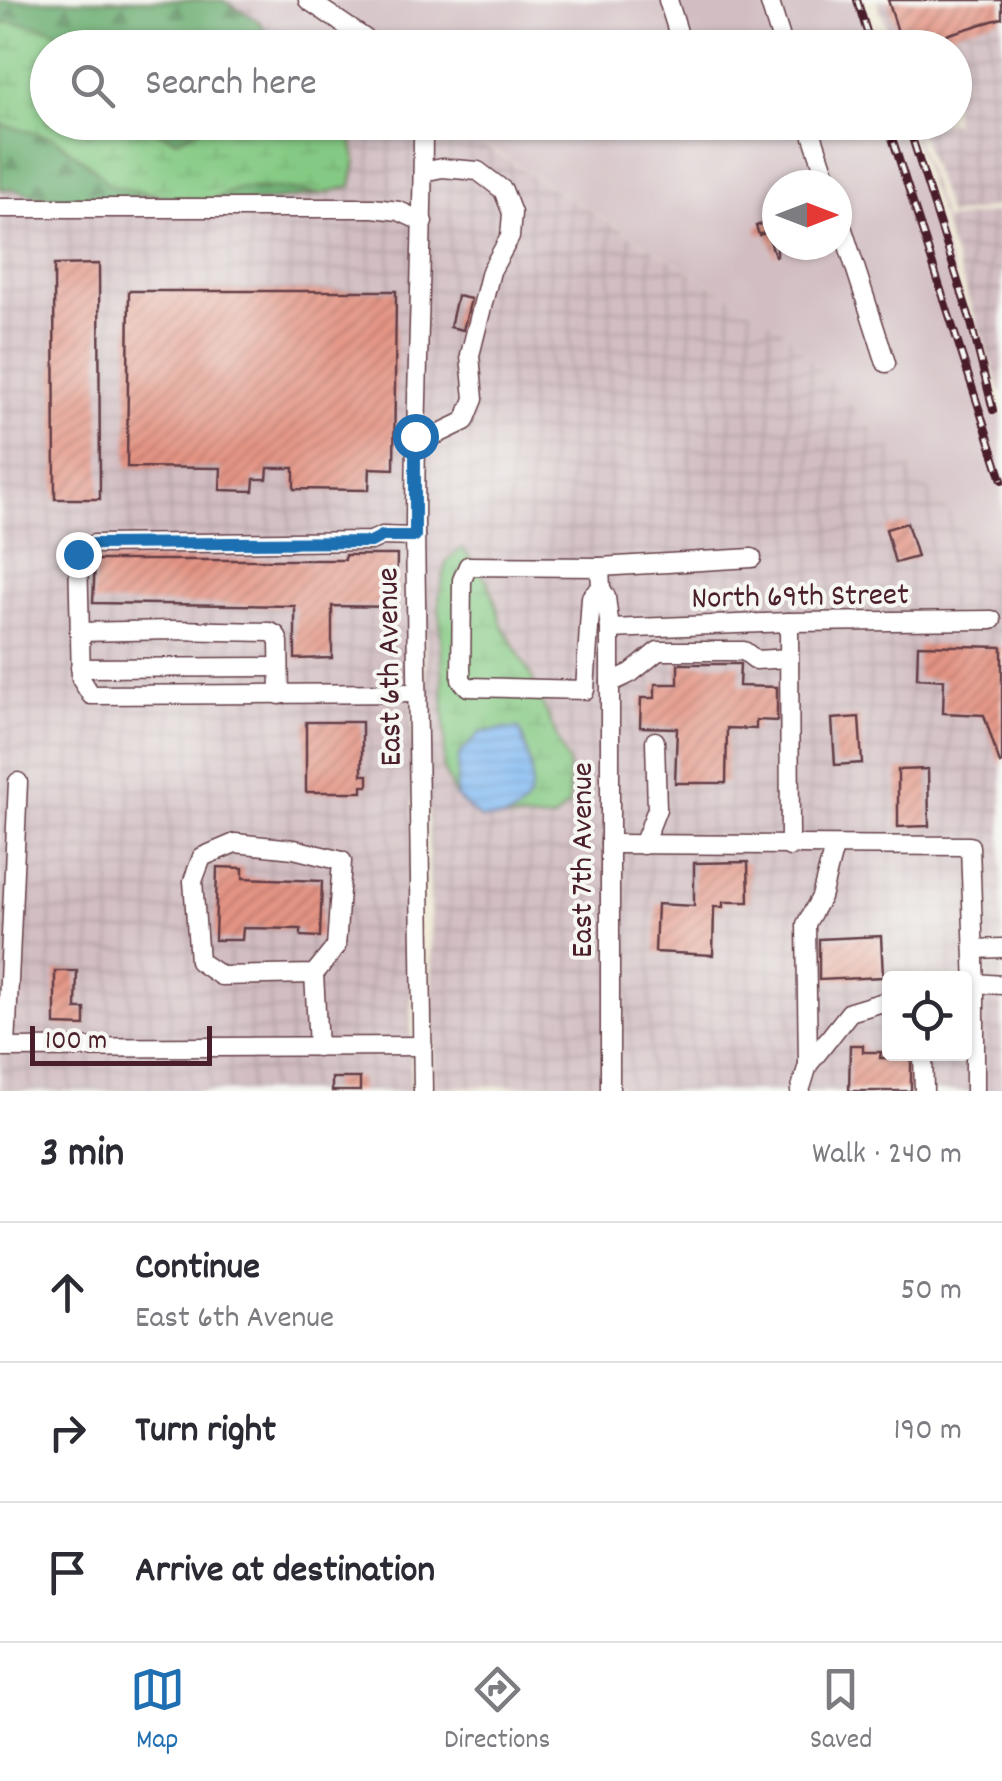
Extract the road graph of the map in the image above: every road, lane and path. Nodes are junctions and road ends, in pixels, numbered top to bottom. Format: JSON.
{"nodes":[{"id":1,"x":308,"y":0,"type":"edge"},
{"id":2,"x":668,"y":0,"type":"edge"},
{"id":3,"x":769,"y":0,"type":"edge"},
{"id":4,"x":352,"y":30,"type":"edge"},
{"id":5,"x":677,"y":30,"type":"edge"},
{"id":6,"x":778,"y":30,"type":"edge"},
{"id":7,"x":422,"y":140,"type":"edge"},
{"id":8,"x":814,"y":140,"type":"edge"},
{"id":9,"x":823,"y":170,"type":"edge"},
{"id":10,"x":423,"y":172,"type":"junction"},
{"id":11,"x":0,"y":208,"type":"edge"},
{"id":12,"x":423,"y":222,"type":"junction"},
{"id":13,"x":852,"y":258,"type":"edge"},
{"id":14,"x":886,"y":363,"type":"dead end"},
{"id":15,"x":415,"y":436,"type":"junction"},
{"id":16,"x":415,"y":536,"type":"junction"},
{"id":17,"x":752,"y":558,"type":"dead end"},
{"id":18,"x":600,"y":567,"type":"junction"},
{"id":19,"x":601,"y":588,"type":"junction"},
{"id":20,"x":992,"y":620,"type":"dead end"},
{"id":21,"x":789,"y":622,"type":"junction"},
{"id":22,"x":610,"y":629,"type":"junction"},
{"id":23,"x":79,"y":632,"type":"junction"},
{"id":24,"x":789,"y":658,"type":"junction"},
{"id":25,"x":279,"y":666,"type":"junction"},
{"id":26,"x":80,"y":668,"type":"junction"},
{"id":27,"x":610,"y":683,"type":"junction"},
{"id":28,"x":418,"y":694,"type":"junction"},
{"id":29,"x":280,"y":696,"type":"junction"},
{"id":30,"x":655,"y":742,"type":"dead end"},
{"id":31,"x":18,"y":782,"type":"dead end"},
{"id":32,"x":610,"y":844,"type":"junction"},
{"id":33,"x":642,"y":845,"type":"junction"},
{"id":34,"x":790,"y":847,"type":"junction"},
{"id":35,"x":834,"y":847,"type":"junction"},
{"id":36,"x":1002,"y":948,"type":"edge"},
{"id":37,"x":974,"y":950,"type":"junction"},
{"id":38,"x":314,"y":974,"type":"junction"},
{"id":39,"x":972,"y":975,"type":"edge"},
{"id":40,"x":1002,"y":985,"type":"edge"},
{"id":41,"x":972,"y":987,"type":"edge"},
{"id":42,"x":882,"y":1002,"type":"edge"},
{"id":43,"x":972,"y":1013,"type":"edge"},
{"id":44,"x":318,"y":1046,"type":"junction"},
{"id":45,"x":423,"y":1046,"type":"junction"},
{"id":46,"x":3,"y":1048,"type":"edge"},
{"id":47,"x":923,"y":1061,"type":"edge"},
{"id":48,"x":803,"y":1079,"type":"edge"},
{"id":49,"x":424,"y":1091,"type":"edge"},
{"id":50,"x":610,"y":1091,"type":"edge"},
{"id":51,"x":924,"y":1091,"type":"edge"},
{"id":52,"x":975,"y":1091,"type":"edge"}],
"edges":[{"from":1,"to":4,"type":"street"},
{"from":2,"to":5,"type":"street"},
{"from":3,"to":6,"type":"street"},
{"from":7,"to":10,"type":"street","name":"East 6th Avenue"},
{"from":8,"to":9,"type":"street"},
{"from":10,"to":12,"type":"street","name":"East 6th Avenue"},
{"from":10,"to":15,"type":"street"},
{"from":11,"to":12,"type":"street"},
{"from":12,"to":15,"type":"street","name":"East 6th Avenue"},
{"from":13,"to":14,"type":"street"},
{"from":15,"to":16,"type":"street","name":"East 6th Avenue"},
{"from":16,"to":23,"type":"street"},
{"from":16,"to":28,"type":"street","name":"East 6th Avenue"},
{"from":17,"to":18,"type":"street"},
{"from":18,"to":19,"type":"street"},
{"from":18,"to":19,"type":"street"},
{"from":19,"to":22,"type":"street","name":"East 7th Avenue"},
{"from":20,"to":21,"type":"street","name":"North 69th Street"},
{"from":21,"to":22,"type":"street","name":"North 69th Street"},
{"from":21,"to":24,"type":"street"},
{"from":22,"to":27,"type":"street","name":"East 7th Avenue"},
{"from":23,"to":25,"type":"street"},
{"from":23,"to":26,"type":"street"},
{"from":24,"to":27,"type":"street"},
{"from":24,"to":34,"type":"street"},
{"from":25,"to":26,"type":"street"},
{"from":25,"to":29,"type":"street"},
{"from":26,"to":29,"type":"street"},
{"from":27,"to":32,"type":"street","name":"East 7th Avenue"},
{"from":28,"to":29,"type":"street"},
{"from":28,"to":45,"type":"street","name":"East 6th Avenue"},
{"from":30,"to":33,"type":"street"},
{"from":31,"to":46,"type":"street"},
{"from":32,"to":33,"type":"street"},
{"from":32,"to":50,"type":"street","name":"East 7th Avenue"},
{"from":33,"to":34,"type":"street"},
{"from":34,"to":35,"type":"street"},
{"from":35,"to":37,"type":"street"},
{"from":35,"to":48,"type":"street"},
{"from":36,"to":37,"type":"street"},
{"from":37,"to":39,"type":"street"},
{"from":38,"to":38,"type":"street"},
{"from":38,"to":44,"type":"street"},
{"from":40,"to":41,"type":"street"},
{"from":42,"to":48,"type":"street"},
{"from":43,"to":52,"type":"street"},
{"from":44,"to":45,"type":"street"},
{"from":44,"to":46,"type":"street"},
{"from":45,"to":49,"type":"street","name":"East 6th Avenue"},
{"from":47,"to":51,"type":"street"}]}
